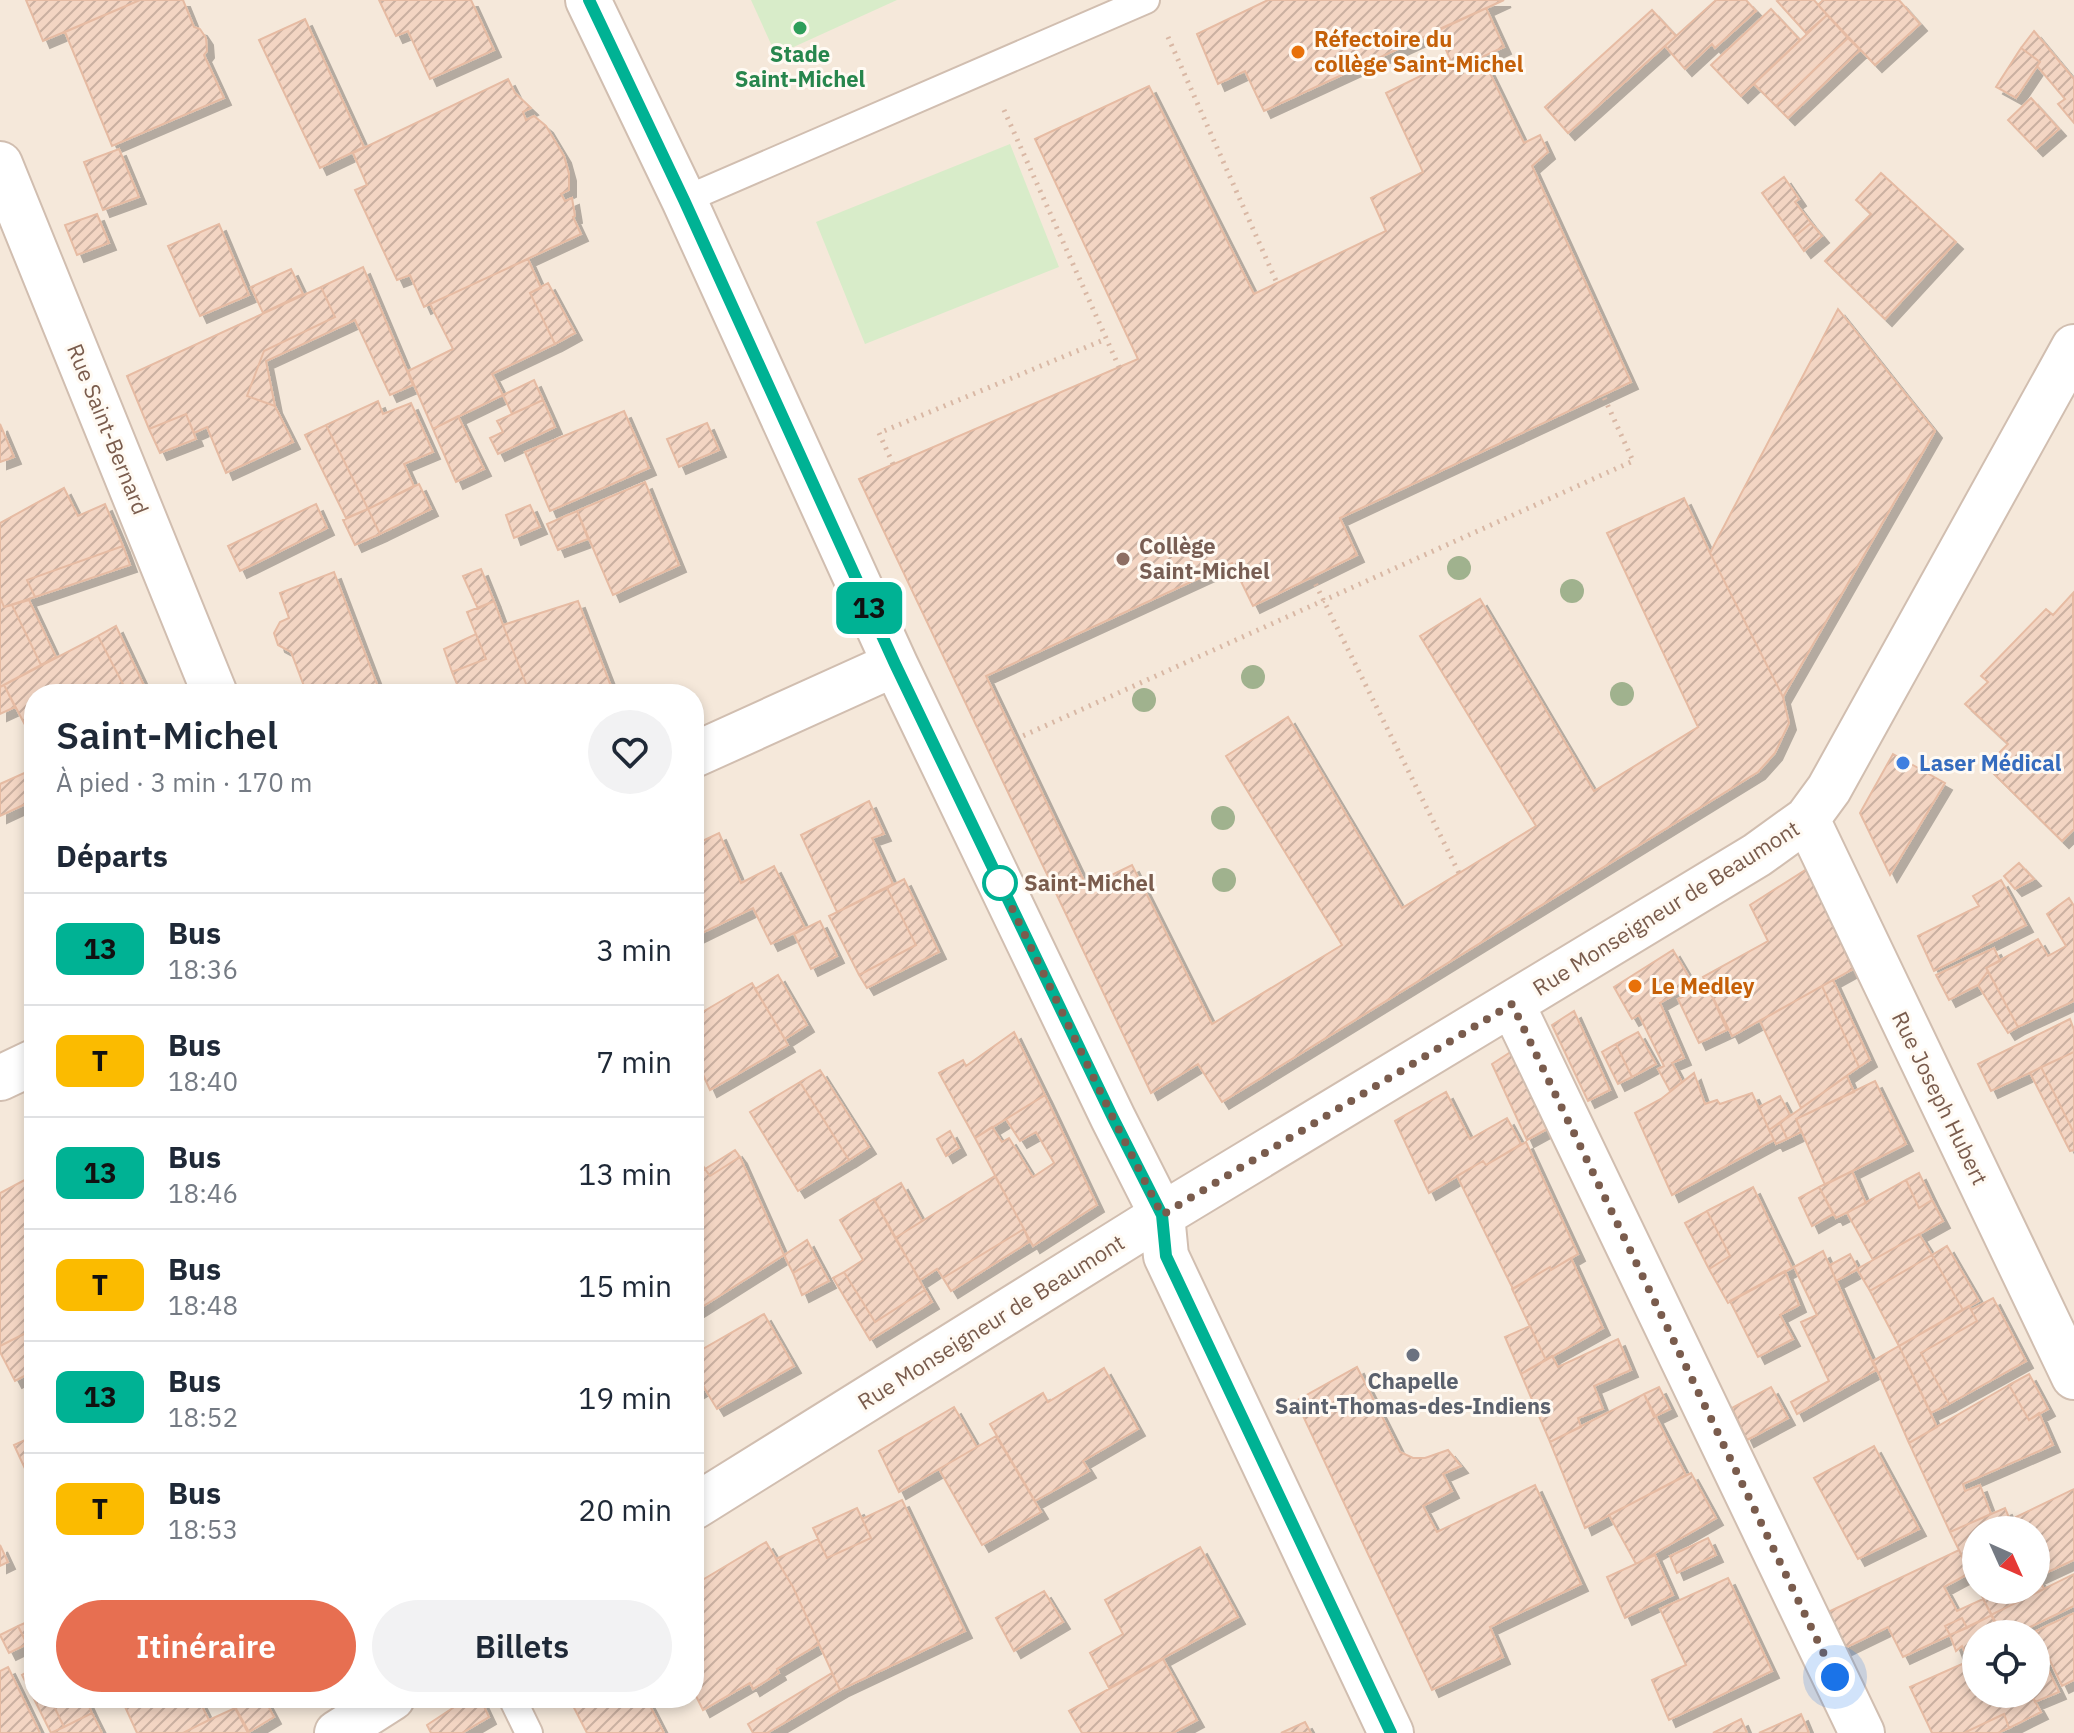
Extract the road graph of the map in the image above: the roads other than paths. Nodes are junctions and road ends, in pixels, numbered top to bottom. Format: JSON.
{"nodes":[{"id":1,"x":588,"y":0,"type":"edge"},
{"id":2,"x":1146,"y":0,"type":"edge"},
{"id":3,"x":0,"y":164,"type":"edge"},
{"id":4,"x":684,"y":200,"type":"junction"},
{"id":5,"x":2074,"y":347,"type":"edge"},
{"id":6,"x":895,"y":664,"type":"junction"},
{"id":7,"x":211,"y":684,"type":"edge"},
{"id":8,"x":704,"y":750,"type":"edge"},
{"id":9,"x":1807,"y":819,"type":"junction"},
{"id":10,"x":1512,"y":1004,"type":"junction"},
{"id":11,"x":24,"y":1067,"type":"edge"},
{"id":12,"x":0,"y":1078,"type":"edge"},
{"id":13,"x":1162,"y":1215,"type":"junction"},
{"id":14,"x":2074,"y":1377,"type":"edge"},
{"id":15,"x":704,"y":1501,"type":"edge"},
{"id":16,"x":374,"y":1708,"type":"edge"},
{"id":17,"x":517,"y":1708,"type":"edge"},
{"id":18,"x":337,"y":1733,"type":"edge"},
{"id":19,"x":529,"y":1733,"type":"edge"},
{"id":20,"x":1391,"y":1733,"type":"edge"},
{"id":21,"x":1862,"y":1733,"type":"edge"}],
"edges":[{"from":1,"to":4,"type":"street"},
{"from":2,"to":4,"type":"lane"},
{"from":3,"to":7,"type":"street","name":"Rue Saint-Bernard"},
{"from":4,"to":6,"type":"street"},
{"from":5,"to":9,"type":"street","name":"Rue Monseigneur de Beaumont"},
{"from":6,"to":8,"type":"street"},
{"from":6,"to":13,"type":"street"},
{"from":9,"to":10,"type":"street","name":"Rue Monseigneur de Beaumont"},
{"from":9,"to":14,"type":"street","name":"Rue Joseph Hubert"},
{"from":10,"to":13,"type":"street","name":"Rue Monseigneur de Beaumont"},
{"from":10,"to":21,"type":"street"},
{"from":11,"to":12,"type":"street"},
{"from":13,"to":15,"type":"street","name":"Rue Monseigneur de Beaumont"},
{"from":13,"to":20,"type":"street"},
{"from":16,"to":18,"type":"street"},
{"from":17,"to":19,"type":"lane"}]}
